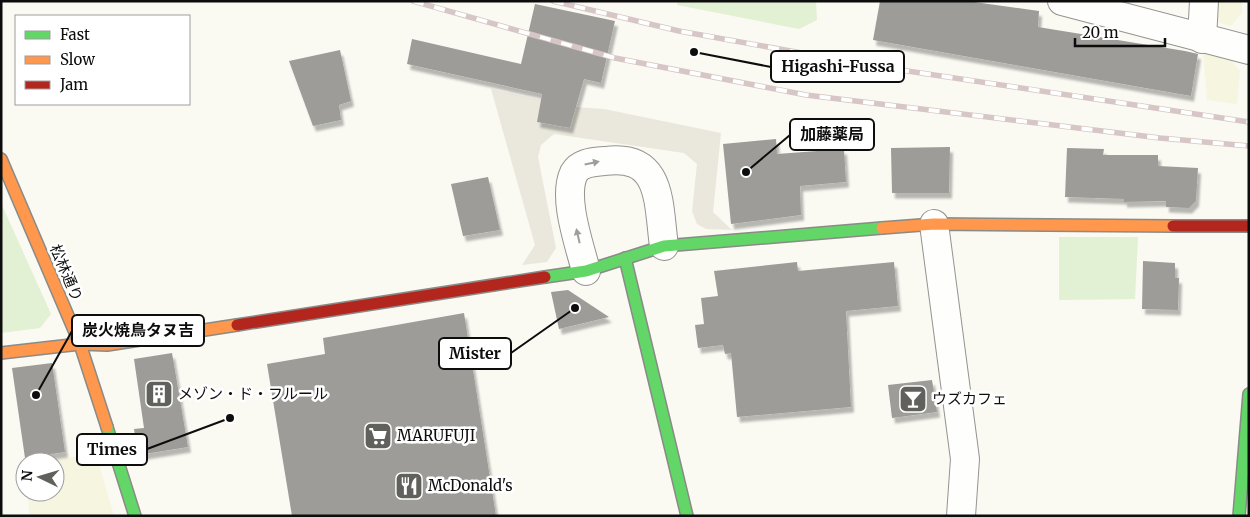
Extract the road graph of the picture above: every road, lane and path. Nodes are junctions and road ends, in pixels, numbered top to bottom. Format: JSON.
{"nodes":[{"id":1,"x":1062,"y":1,"type":"edge"},
{"id":2,"x":1204,"y":1,"type":"edge"},
{"id":3,"x":1202,"y":39,"type":"junction"},
{"id":4,"x":1249,"y":50,"type":"edge"},
{"id":5,"x":1,"y":158,"type":"edge"},
{"id":6,"x":934,"y":224,"type":"junction"},
{"id":7,"x":1249,"y":226,"type":"edge"},
{"id":8,"x":664,"y":246,"type":"junction"},
{"id":9,"x":625,"y":258,"type":"junction"},
{"id":10,"x":586,"y":271,"type":"junction"},
{"id":11,"x":80,"y":344,"type":"junction"},
{"id":12,"x":1,"y":353,"type":"edge"},
{"id":13,"x":1249,"y":394,"type":"edge"},
{"id":14,"x":135,"y":516,"type":"edge"},
{"id":15,"x":688,"y":516,"type":"edge"},
{"id":16,"x":961,"y":516,"type":"edge"},
{"id":17,"x":1239,"y":516,"type":"edge"}],
"edges":[{"from":1,"to":3,"type":"street"},
{"from":2,"to":3,"type":"street"},
{"from":3,"to":4,"type":"street"},
{"from":5,"to":11,"type":"street","name":"松林通り"},
{"from":6,"to":7,"type":"street"},
{"from":6,"to":8,"type":"street"},
{"from":6,"to":16,"type":"street"},
{"from":8,"to":9,"type":"street"},
{"from":10,"to":8,"type":"street","one_way":true},
{"from":9,"to":10,"type":"street"},
{"from":9,"to":15,"type":"street"},
{"from":10,"to":11,"type":"street"},
{"from":11,"to":12,"type":"street"},
{"from":11,"to":14,"type":"street","name":"松林通り"},
{"from":13,"to":17,"type":"street"}]}
